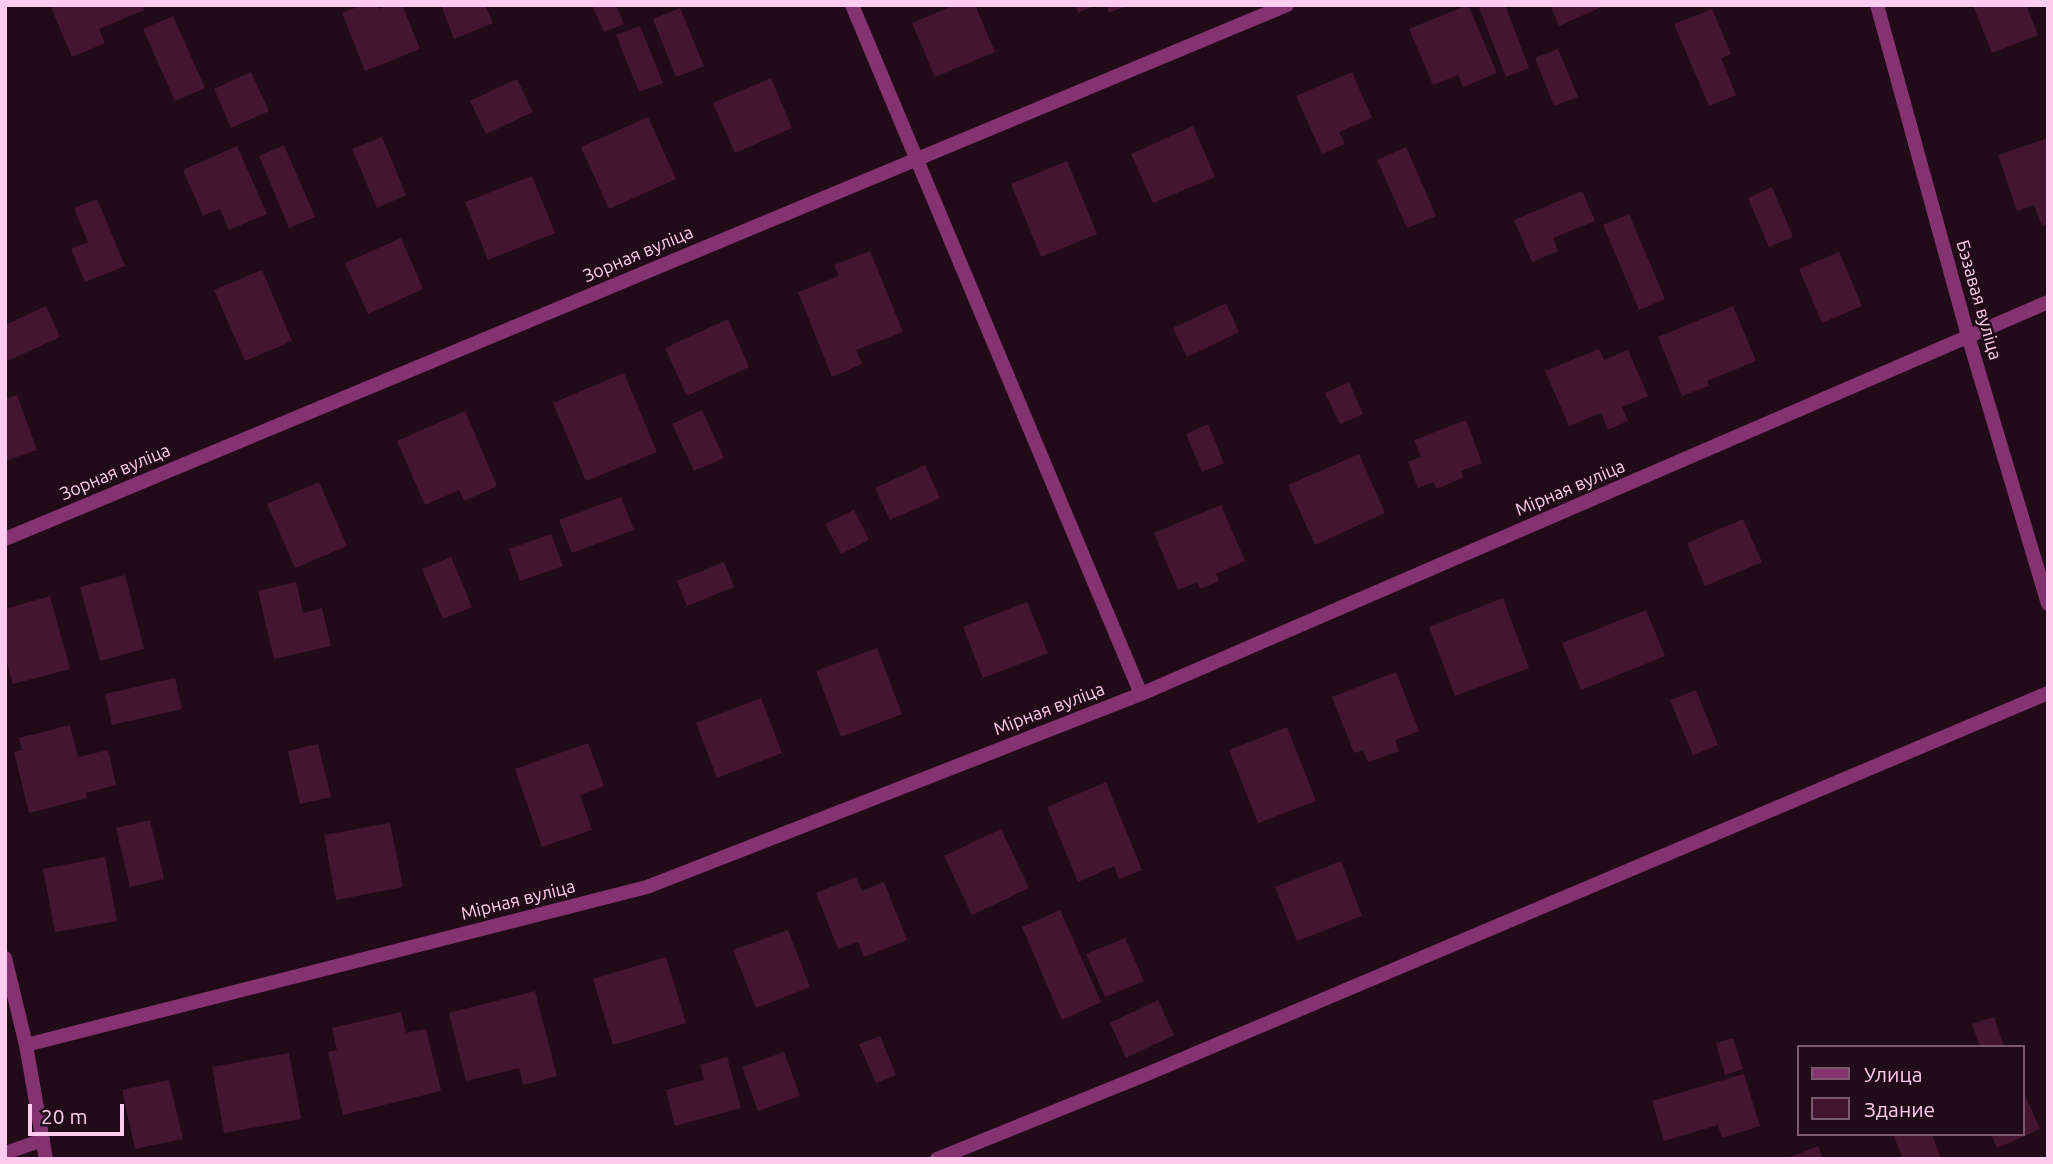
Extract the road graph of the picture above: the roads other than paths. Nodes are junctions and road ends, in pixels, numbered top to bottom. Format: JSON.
{"nodes":[{"id":1,"x":852,"y":5,"type":"edge"},
{"id":2,"x":1287,"y":5,"type":"edge"},
{"id":3,"x":1877,"y":5,"type":"edge"},
{"id":4,"x":917,"y":158,"type":"junction"},
{"id":5,"x":2048,"y":302,"type":"edge"},
{"id":6,"x":1968,"y":336,"type":"junction"},
{"id":7,"x":5,"y":539,"type":"edge"},
{"id":8,"x":2048,"y":604,"type":"edge"},
{"id":9,"x":2048,"y":693,"type":"edge"},
{"id":10,"x":1140,"y":694,"type":"junction"},
{"id":11,"x":5,"y":958,"type":"edge"},
{"id":12,"x":26,"y":1045,"type":"junction"},
{"id":13,"x":43,"y":1140,"type":"junction"},
{"id":14,"x":5,"y":1153,"type":"edge"},
{"id":15,"x":46,"y":1159,"type":"edge"},
{"id":16,"x":937,"y":1159,"type":"edge"}],
"edges":[{"from":1,"to":4,"type":"street"},
{"from":2,"to":4,"type":"street","name":"Зорная вуліца"},
{"from":3,"to":6,"type":"street","name":"Бэзавая вуліца"},
{"from":4,"to":7,"type":"street","name":"Зорная вуліца"},
{"from":4,"to":10,"type":"street"},
{"from":5,"to":6,"type":"street","name":"Мірная вуліца"},
{"from":6,"to":8,"type":"street","name":"Бэзавая вуліца"},
{"from":6,"to":10,"type":"street","name":"Мірная вуліца"},
{"from":9,"to":16,"type":"street"},
{"from":10,"to":12,"type":"street","name":"Мірная вуліца"},
{"from":11,"to":12,"type":"street"},
{"from":12,"to":13,"type":"street"},
{"from":13,"to":14,"type":"street"},
{"from":13,"to":15,"type":"street"}]}
